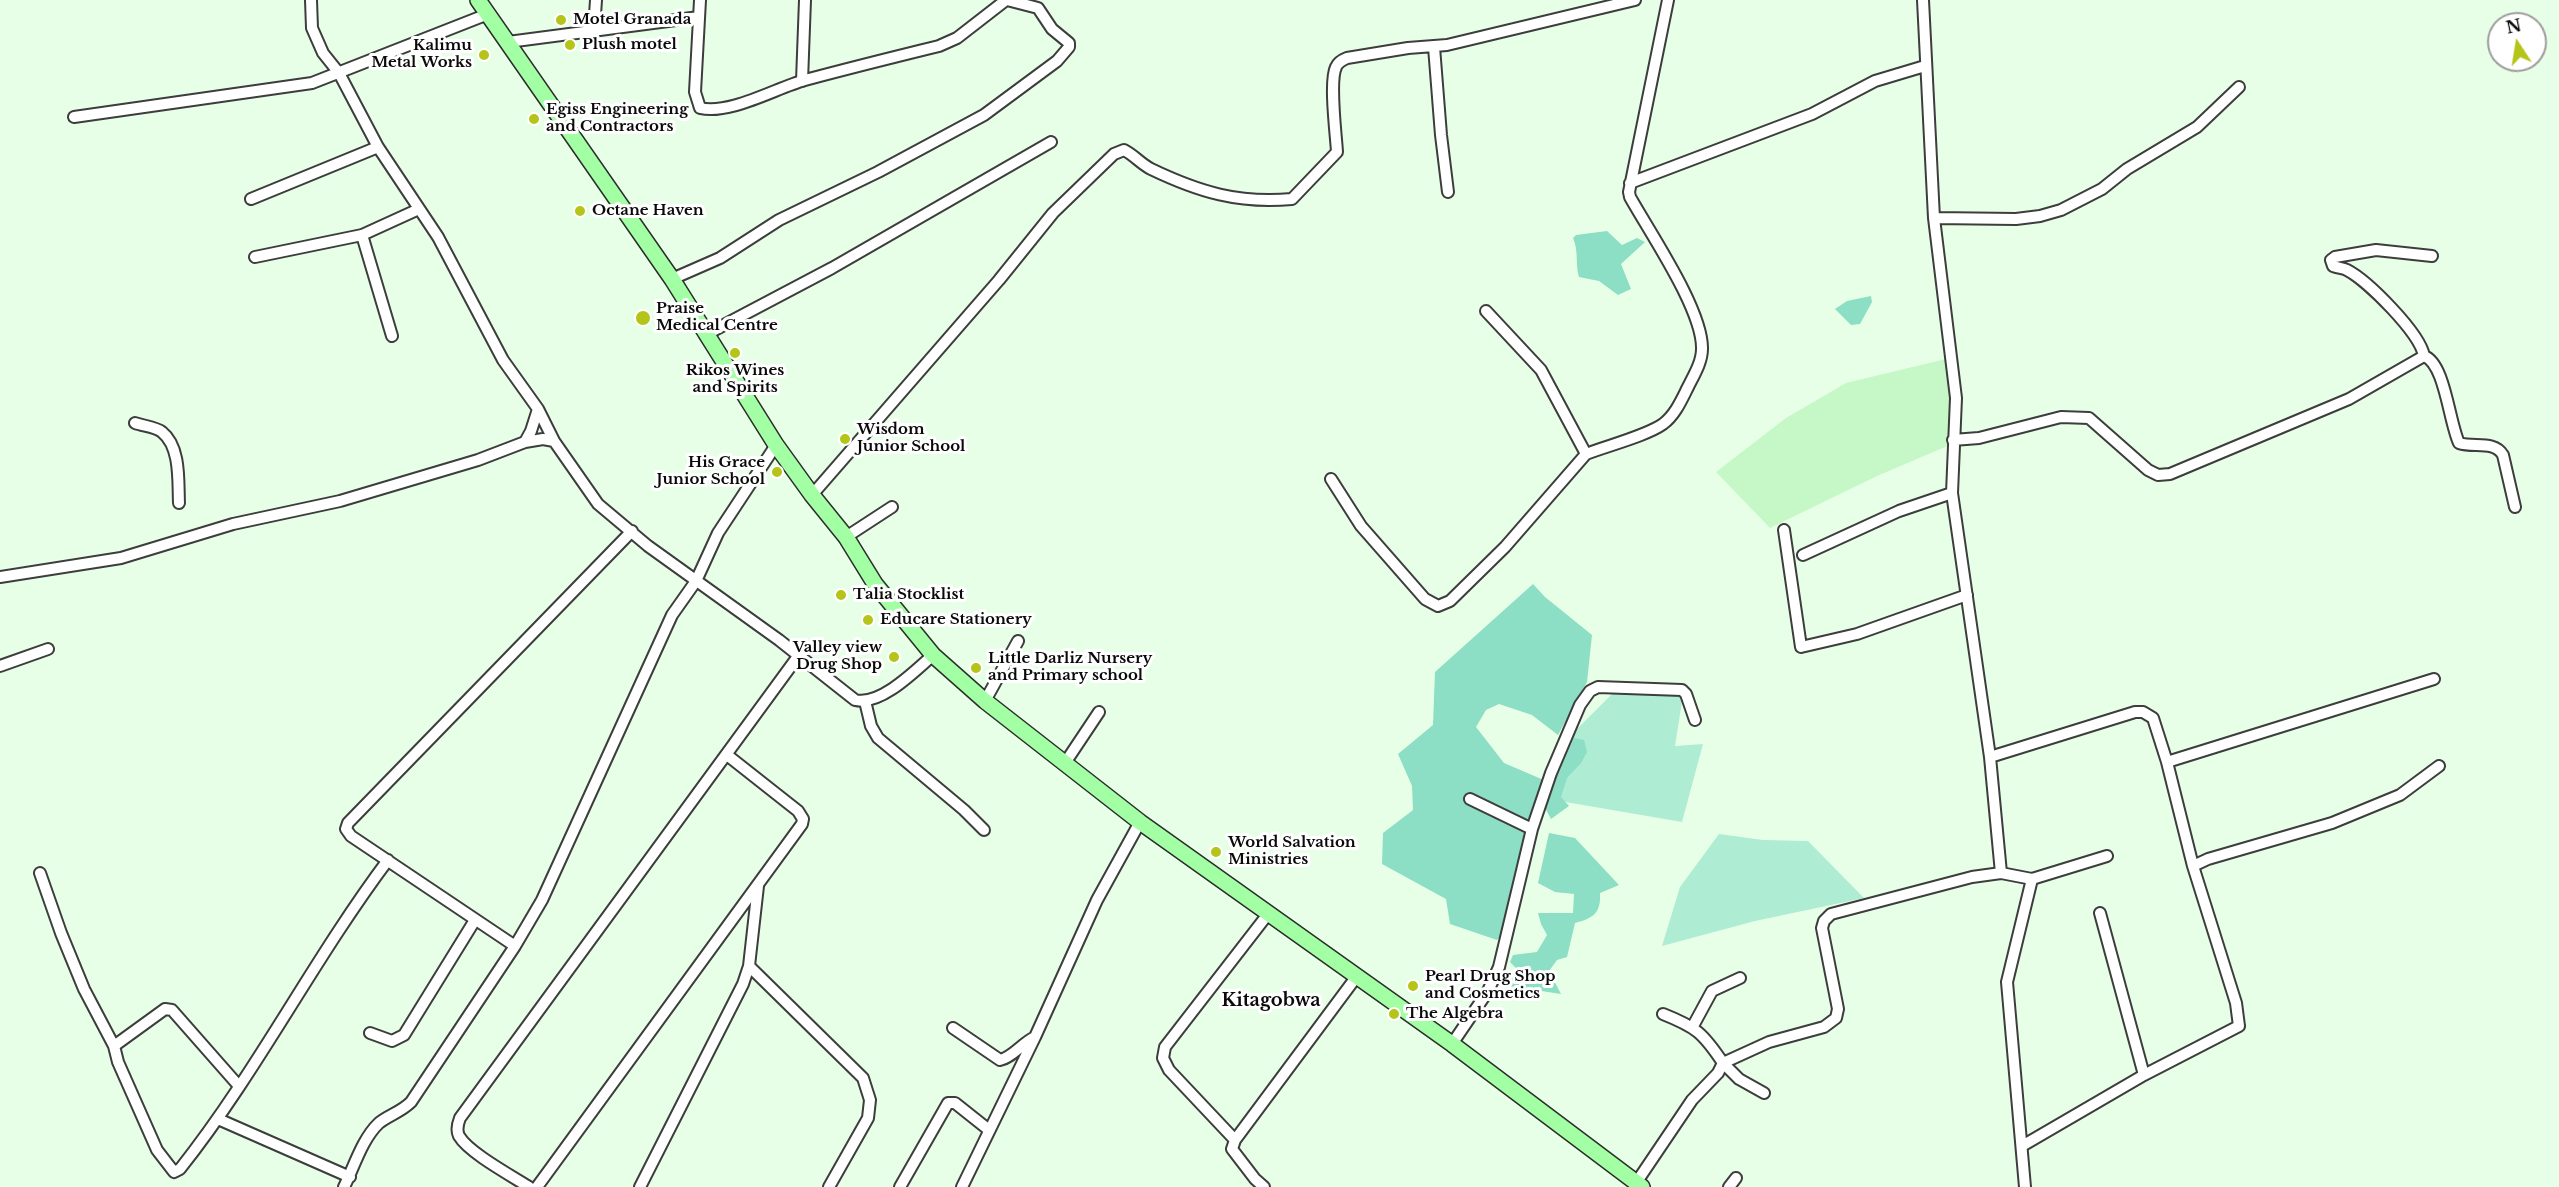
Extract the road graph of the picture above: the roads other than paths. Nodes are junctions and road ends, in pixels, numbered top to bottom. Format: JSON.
{"nodes":[{"id":1,"x":311,"y":0,"type":"edge"},
{"id":2,"x":478,"y":0,"type":"edge"},
{"id":3,"x":596,"y":0,"type":"edge"},
{"id":4,"x":700,"y":0,"type":"edge"},
{"id":5,"x":805,"y":0,"type":"edge"},
{"id":6,"x":1006,"y":0,"type":"edge"},
{"id":7,"x":1635,"y":0,"type":"edge"},
{"id":8,"x":1668,"y":0,"type":"edge"},
{"id":9,"x":1923,"y":0,"type":"edge"},
{"id":10,"x":488,"y":14,"type":"junction"},
{"id":11,"x":699,"y":17,"type":"junction"},
{"id":12,"x":594,"y":30,"type":"junction"},
{"id":13,"x":508,"y":42,"type":"junction"},
{"id":14,"x":1434,"y":47,"type":"junction"},
{"id":15,"x":1924,"y":66,"type":"junction"},
{"id":16,"x":339,"y":73,"type":"junction"},
{"id":17,"x":802,"y":81,"type":"junction"},
{"id":18,"x":2239,"y":87,"type":"dead end"},
{"id":19,"x":74,"y":117,"type":"dead end"},
{"id":20,"x":1051,"y":142,"type":"dead end"},
{"id":21,"x":378,"y":147,"type":"junction"},
{"id":22,"x":1630,"y":183,"type":"junction"},
{"id":23,"x":1448,"y":192,"type":"dead end"},
{"id":24,"x":251,"y":199,"type":"dead end"},
{"id":25,"x":419,"y":210,"type":"junction"},
{"id":26,"x":1934,"y":218,"type":"junction"},
{"id":27,"x":362,"y":235,"type":"junction"},
{"id":28,"x":2432,"y":256,"type":"dead end"},
{"id":29,"x":255,"y":257,"type":"dead end"},
{"id":30,"x":672,"y":279,"type":"junction"},
{"id":31,"x":1486,"y":311,"type":"dead end"},
{"id":32,"x":705,"y":334,"type":"junction"},
{"id":33,"x":392,"y":336,"type":"dead end"},
{"id":34,"x":2424,"y":356,"type":"junction"},
{"id":35,"x":538,"y":409,"type":"junction"},
{"id":36,"x":135,"y":423,"type":"dead end"},
{"id":37,"x":1953,"y":440,"type":"junction"},
{"id":38,"x":554,"y":441,"type":"junction"},
{"id":39,"x":525,"y":442,"type":"junction"},
{"id":40,"x":776,"y":445,"type":"junction"},
{"id":41,"x":1586,"y":454,"type":"junction"},
{"id":42,"x":1331,"y":479,"type":"dead end"},
{"id":43,"x":1952,"y":493,"type":"junction"},
{"id":44,"x":812,"y":495,"type":"junction"},
{"id":45,"x":179,"y":503,"type":"dead end"},
{"id":46,"x":892,"y":507,"type":"dead end"},
{"id":47,"x":2515,"y":507,"type":"dead end"},
{"id":48,"x":1784,"y":530,"type":"dead end"},
{"id":49,"x":632,"y":531,"type":"junction"},
{"id":50,"x":846,"y":537,"type":"junction"},
{"id":51,"x":1803,"y":555,"type":"dead end"},
{"id":52,"x":0,"y":577,"type":"edge"},
{"id":53,"x":696,"y":580,"type":"junction"},
{"id":54,"x":1967,"y":595,"type":"junction"},
{"id":55,"x":1018,"y":641,"type":"dead end"},
{"id":56,"x":48,"y":649,"type":"dead end"},
{"id":57,"x":798,"y":655,"type":"junction"},
{"id":58,"x":933,"y":656,"type":"junction"},
{"id":59,"x":0,"y":666,"type":"edge"},
{"id":60,"x":2434,"y":679,"type":"dead end"},
{"id":61,"x":984,"y":700,"type":"junction"},
{"id":62,"x":865,"y":701,"type":"junction"},
{"id":63,"x":1099,"y":712,"type":"dead end"},
{"id":64,"x":1695,"y":720,"type":"dead end"},
{"id":65,"x":728,"y":755,"type":"junction"},
{"id":66,"x":1990,"y":757,"type":"junction"},
{"id":67,"x":2168,"y":762,"type":"junction"},
{"id":68,"x":1065,"y":763,"type":"junction"},
{"id":69,"x":2439,"y":766,"type":"dead end"},
{"id":70,"x":1470,"y":799,"type":"dead end"},
{"id":71,"x":1140,"y":822,"type":"junction"},
{"id":72,"x":1532,"y":829,"type":"junction"},
{"id":73,"x":984,"y":830,"type":"dead end"},
{"id":74,"x":2107,"y":856,"type":"dead end"},
{"id":75,"x":388,"y":860,"type":"junction"},
{"id":76,"x":2193,"y":866,"type":"junction"},
{"id":77,"x":40,"y":873,"type":"dead end"},
{"id":78,"x":2001,"y":873,"type":"junction"},
{"id":79,"x":2032,"y":879,"type":"junction"},
{"id":80,"x":758,"y":886,"type":"junction"},
{"id":81,"x":2100,"y":913,"type":"dead end"},
{"id":82,"x":1268,"y":914,"type":"junction"},
{"id":83,"x":475,"y":920,"type":"junction"},
{"id":84,"x":515,"y":946,"type":"junction"},
{"id":85,"x":749,"y":966,"type":"junction"},
{"id":86,"x":1357,"y":976,"type":"junction"},
{"id":87,"x":1740,"y":978,"type":"dead end"},
{"id":88,"x":1663,"y":1014,"type":"dead end"},
{"id":89,"x":1693,"y":1026,"type":"junction"},
{"id":90,"x":953,"y":1028,"type":"dead end"},
{"id":91,"x":370,"y":1033,"type":"dead end"},
{"id":92,"x":1035,"y":1037,"type":"junction"},
{"id":93,"x":1452,"y":1044,"type":"junction"},
{"id":94,"x":114,"y":1046,"type":"junction"},
{"id":95,"x":1723,"y":1063,"type":"junction"},
{"id":96,"x":2144,"y":1075,"type":"junction"},
{"id":97,"x":238,"y":1085,"type":"junction"},
{"id":98,"x":1764,"y":1093,"type":"dead end"},
{"id":99,"x":218,"y":1119,"type":"junction"},
{"id":100,"x":989,"y":1130,"type":"junction"},
{"id":101,"x":1235,"y":1140,"type":"junction"},
{"id":102,"x":2022,"y":1146,"type":"junction"},
{"id":103,"x":347,"y":1182,"type":"edge"},
{"id":104,"x":1639,"y":1185,"type":"edge"},
{"id":105,"x":529,"y":1187,"type":"edge"},
{"id":106,"x":537,"y":1187,"type":"edge"},
{"id":107,"x":640,"y":1187,"type":"edge"},
{"id":108,"x":829,"y":1187,"type":"edge"},
{"id":109,"x":900,"y":1187,"type":"edge"},
{"id":110,"x":962,"y":1187,"type":"edge"},
{"id":111,"x":1264,"y":1187,"type":"edge"},
{"id":112,"x":2025,"y":1187,"type":"edge"}],
"edges":[{"from":1,"to":16,"type":"street"},
{"from":2,"to":10,"type":"street"},
{"from":3,"to":12,"type":"street"},
{"from":4,"to":11,"type":"street"},
{"from":5,"to":17,"type":"street"},
{"from":6,"to":17,"type":"street"},
{"from":6,"to":30,"type":"street"},
{"from":7,"to":14,"type":"street"},
{"from":8,"to":22,"type":"street"},
{"from":9,"to":15,"type":"street"},
{"from":10,"to":13,"type":"street"},
{"from":10,"to":16,"type":"street"},
{"from":11,"to":12,"type":"street"},
{"from":11,"to":17,"type":"street"},
{"from":12,"to":13,"type":"street"},
{"from":13,"to":30,"type":"street"},
{"from":14,"to":23,"type":"street"},
{"from":14,"to":44,"type":"street"},
{"from":15,"to":22,"type":"street"},
{"from":15,"to":26,"type":"street"},
{"from":16,"to":19,"type":"street"},
{"from":16,"to":21,"type":"street"},
{"from":18,"to":26,"type":"street"},
{"from":20,"to":32,"type":"street"},
{"from":21,"to":24,"type":"street"},
{"from":21,"to":25,"type":"street"},
{"from":22,"to":41,"type":"street"},
{"from":25,"to":27,"type":"street"},
{"from":25,"to":35,"type":"street"},
{"from":26,"to":37,"type":"street"},
{"from":27,"to":29,"type":"street"},
{"from":27,"to":33,"type":"street"},
{"from":28,"to":34,"type":"street"},
{"from":30,"to":32,"type":"street"},
{"from":31,"to":41,"type":"street"},
{"from":32,"to":40,"type":"street"},
{"from":34,"to":37,"type":"street"},
{"from":34,"to":47,"type":"street"},
{"from":35,"to":38,"type":"street"},
{"from":35,"to":39,"type":"street"},
{"from":36,"to":45,"type":"street"},
{"from":37,"to":43,"type":"street"},
{"from":38,"to":39,"type":"street"},
{"from":38,"to":49,"type":"street"},
{"from":39,"to":52,"type":"street"},
{"from":40,"to":44,"type":"street"},
{"from":40,"to":53,"type":"street"},
{"from":41,"to":42,"type":"street"},
{"from":43,"to":51,"type":"street"},
{"from":43,"to":54,"type":"street"},
{"from":44,"to":50,"type":"street"},
{"from":46,"to":50,"type":"street"},
{"from":48,"to":54,"type":"street"},
{"from":49,"to":53,"type":"street"},
{"from":49,"to":75,"type":"street"},
{"from":50,"to":58,"type":"street"},
{"from":53,"to":57,"type":"street"},
{"from":53,"to":84,"type":"street"},
{"from":54,"to":66,"type":"street"},
{"from":55,"to":61,"type":"street"},
{"from":56,"to":59,"type":"street"},
{"from":57,"to":62,"type":"street"},
{"from":57,"to":65,"type":"street"},
{"from":58,"to":61,"type":"street"},
{"from":58,"to":62,"type":"street"},
{"from":60,"to":67,"type":"street"},
{"from":61,"to":68,"type":"street"},
{"from":62,"to":73,"type":"street"},
{"from":63,"to":68,"type":"street"},
{"from":64,"to":72,"type":"street"},
{"from":65,"to":80,"type":"street"},
{"from":65,"to":105,"type":"street"},
{"from":66,"to":67,"type":"street"},
{"from":66,"to":78,"type":"street"},
{"from":67,"to":76,"type":"street"},
{"from":68,"to":71,"type":"street"},
{"from":69,"to":76,"type":"street"},
{"from":70,"to":72,"type":"street"},
{"from":71,"to":82,"type":"street"},
{"from":71,"to":92,"type":"street"},
{"from":72,"to":93,"type":"street"},
{"from":74,"to":79,"type":"street"},
{"from":75,"to":83,"type":"street"},
{"from":75,"to":97,"type":"street"},
{"from":76,"to":96,"type":"street"},
{"from":77,"to":94,"type":"street"},
{"from":78,"to":79,"type":"street"},
{"from":78,"to":95,"type":"street"},
{"from":79,"to":102,"type":"street"},
{"from":80,"to":85,"type":"street"},
{"from":80,"to":106,"type":"street"},
{"from":81,"to":96,"type":"street"},
{"from":82,"to":86,"type":"street"},
{"from":82,"to":101,"type":"street"},
{"from":83,"to":84,"type":"street"},
{"from":83,"to":91,"type":"street"},
{"from":84,"to":103,"type":"street"},
{"from":85,"to":107,"type":"street"},
{"from":85,"to":108,"type":"street"},
{"from":86,"to":93,"type":"street"},
{"from":86,"to":101,"type":"street"},
{"from":87,"to":89,"type":"street"},
{"from":88,"to":89,"type":"street"},
{"from":89,"to":95,"type":"street"},
{"from":90,"to":92,"type":"street"},
{"from":92,"to":100,"type":"street"},
{"from":93,"to":104,"type":"street"},
{"from":94,"to":97,"type":"street"},
{"from":94,"to":99,"type":"street"},
{"from":95,"to":98,"type":"street"},
{"from":95,"to":104,"type":"street"},
{"from":96,"to":102,"type":"street"},
{"from":97,"to":99,"type":"street"},
{"from":99,"to":103,"type":"street"},
{"from":100,"to":109,"type":"street"},
{"from":100,"to":110,"type":"street"},
{"from":101,"to":111,"type":"street"},
{"from":102,"to":112,"type":"street"}]}
